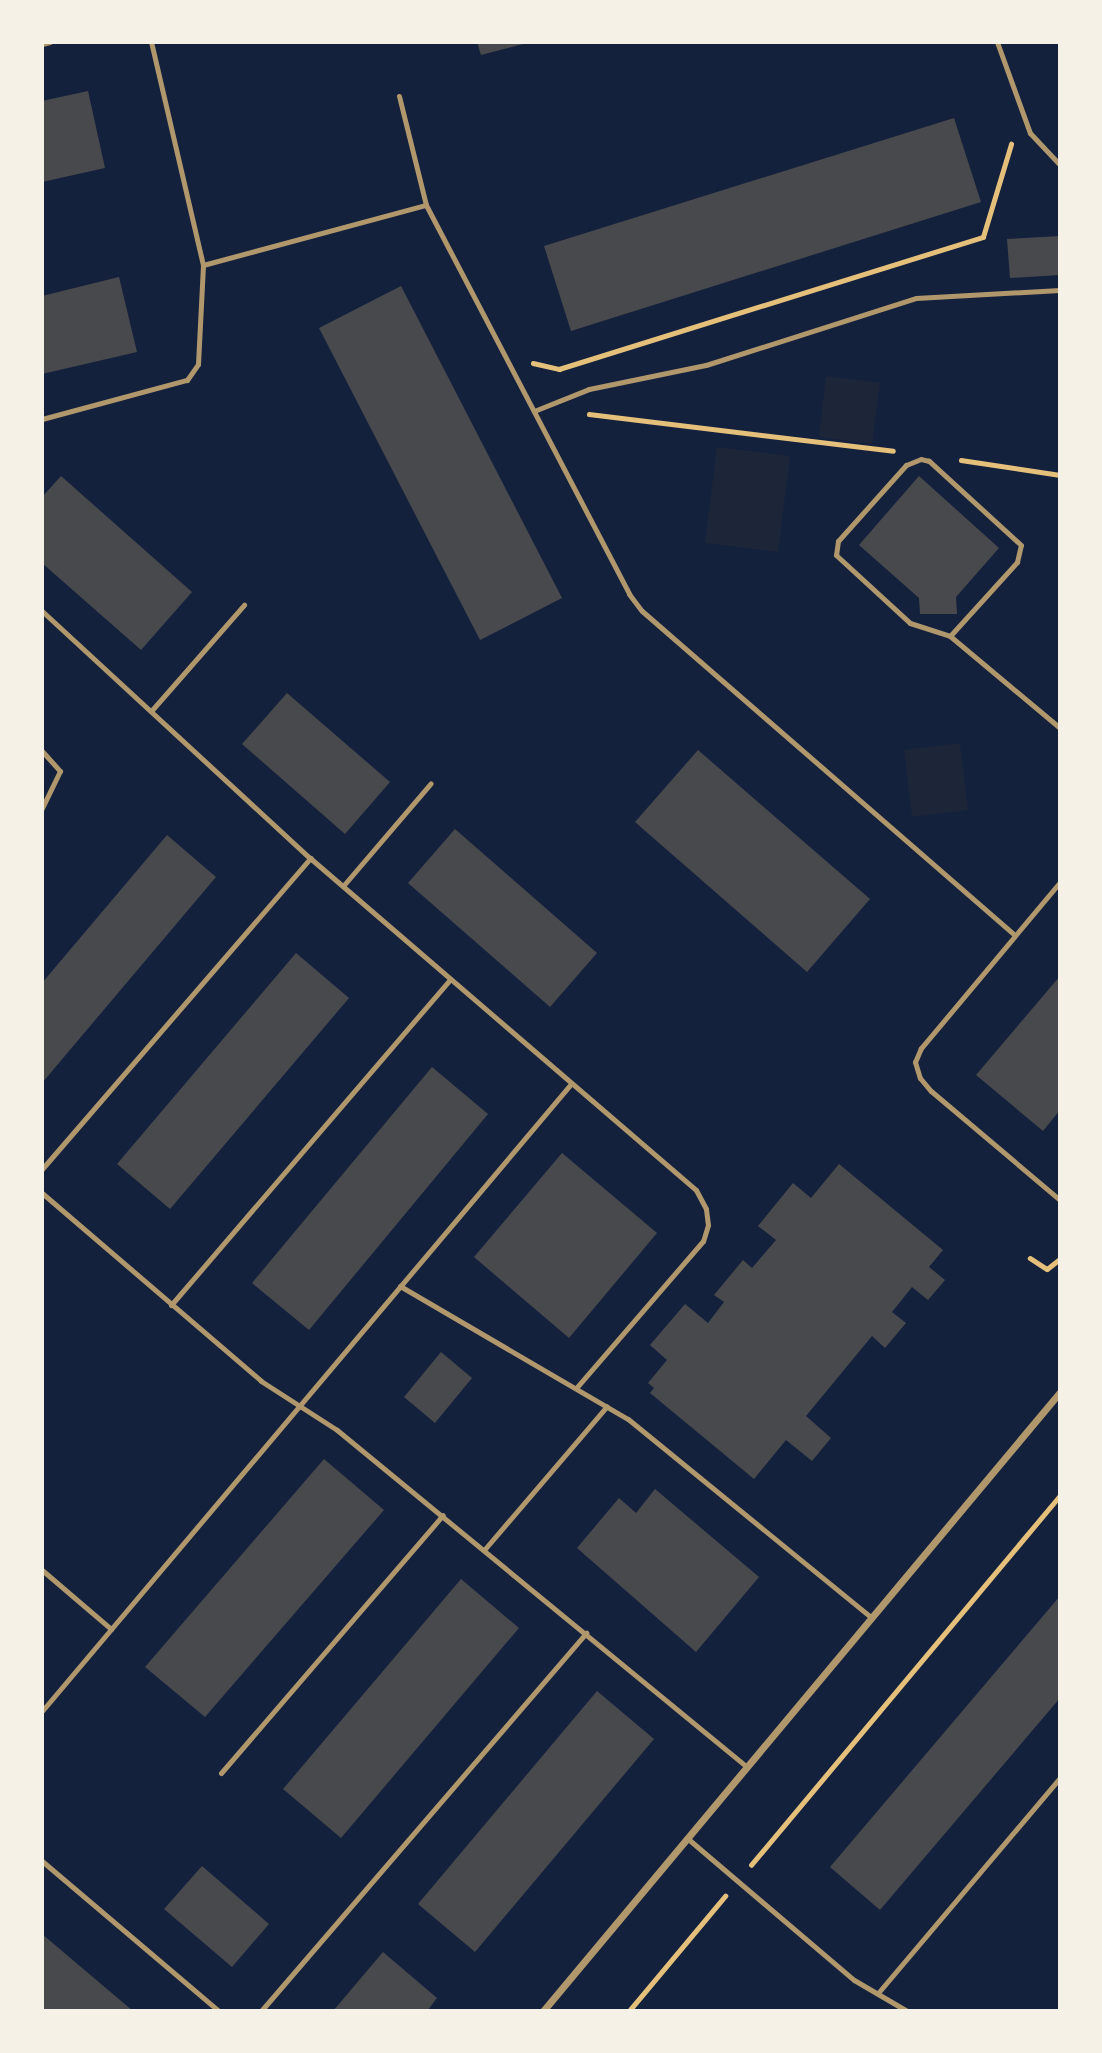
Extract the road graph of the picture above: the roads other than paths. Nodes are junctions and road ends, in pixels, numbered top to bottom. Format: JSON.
{"nodes":[{"id":1,"x":50,"y":42,"type":"edge"},
{"id":2,"x":150,"y":42,"type":"edge"},
{"id":3,"x":997,"y":42,"type":"edge"},
{"id":4,"x":42,"y":44,"type":"edge"},
{"id":5,"x":399,"y":96,"type":"dead end"},
{"id":6,"x":1060,"y":165,"type":"edge"},
{"id":7,"x":426,"y":205,"type":"junction"},
{"id":8,"x":203,"y":265,"type":"junction"},
{"id":9,"x":1060,"y":290,"type":"edge"},
{"id":10,"x":534,"y":411,"type":"junction"},
{"id":11,"x":42,"y":419,"type":"edge"},
{"id":12,"x":244,"y":605,"type":"dead end"},
{"id":13,"x":42,"y":611,"type":"edge"},
{"id":14,"x":950,"y":636,"type":"junction"},
{"id":15,"x":152,"y":710,"type":"junction"},
{"id":16,"x":1060,"y":728,"type":"edge"},
{"id":17,"x":42,"y":751,"type":"edge"},
{"id":18,"x":431,"y":783,"type":"dead end"},
{"id":19,"x":42,"y":808,"type":"edge"},
{"id":20,"x":310,"y":858,"type":"junction"},
{"id":21,"x":1060,"y":882,"type":"edge"},
{"id":22,"x":343,"y":886,"type":"junction"},
{"id":23,"x":1015,"y":935,"type":"junction"},
{"id":24,"x":450,"y":979,"type":"junction"},
{"id":25,"x":571,"y":1084,"type":"junction"},
{"id":26,"x":42,"y":1169,"type":"edge"},
{"id":27,"x":42,"y":1193,"type":"edge"},
{"id":28,"x":1060,"y":1200,"type":"edge"},
{"id":29,"x":401,"y":1286,"type":"junction"},
{"id":30,"x":171,"y":1305,"type":"junction"},
{"id":31,"x":576,"y":1388,"type":"junction"},
{"id":32,"x":1060,"y":1392,"type":"edge"},
{"id":33,"x":300,"y":1405,"type":"junction"},
{"id":34,"x":607,"y":1406,"type":"junction"},
{"id":35,"x":443,"y":1515,"type":"junction"},
{"id":36,"x":484,"y":1550,"type":"junction"},
{"id":37,"x":42,"y":1570,"type":"edge"},
{"id":38,"x":872,"y":1618,"type":"junction"},
{"id":39,"x":111,"y":1629,"type":"junction"},
{"id":40,"x":586,"y":1633,"type":"junction"},
{"id":41,"x":42,"y":1712,"type":"edge"},
{"id":42,"x":747,"y":1767,"type":"junction"},
{"id":43,"x":221,"y":1773,"type":"dead end"},
{"id":44,"x":1060,"y":1778,"type":"edge"},
{"id":45,"x":687,"y":1838,"type":"junction"},
{"id":46,"x":42,"y":1861,"type":"edge"},
{"id":47,"x":878,"y":1993,"type":"junction"},
{"id":48,"x":219,"y":2011,"type":"edge"},
{"id":49,"x":261,"y":2011,"type":"edge"},
{"id":50,"x":543,"y":2011,"type":"edge"},
{"id":51,"x":907,"y":2011,"type":"edge"}],
"edges":[{"from":1,"to":4,"type":"lane"},
{"from":2,"to":8,"type":"lane"},
{"from":3,"to":6,"type":"lane"},
{"from":5,"to":7,"type":"lane"},
{"from":7,"to":8,"type":"lane"},
{"from":7,"to":10,"type":"lane"},
{"from":8,"to":11,"type":"lane"},
{"from":9,"to":10,"type":"lane"},
{"from":10,"to":23,"type":"lane"},
{"from":12,"to":15,"type":"lane"},
{"from":13,"to":15,"type":"lane"},
{"from":14,"to":14,"type":"lane"},
{"from":14,"to":16,"type":"lane"},
{"from":15,"to":20,"type":"lane"},
{"from":17,"to":19,"type":"lane"},
{"from":18,"to":22,"type":"lane"},
{"from":20,"to":22,"type":"lane"},
{"from":20,"to":26,"type":"lane"},
{"from":21,"to":23,"type":"lane"},
{"from":22,"to":24,"type":"lane"},
{"from":23,"to":28,"type":"lane"},
{"from":24,"to":25,"type":"lane"},
{"from":24,"to":30,"type":"lane"},
{"from":25,"to":29,"type":"lane"},
{"from":25,"to":31,"type":"lane"},
{"from":27,"to":30,"type":"lane"},
{"from":29,"to":31,"type":"lane"},
{"from":29,"to":33,"type":"lane"},
{"from":30,"to":33,"type":"lane"},
{"from":31,"to":34,"type":"lane"},
{"from":32,"to":38,"type":"street"},
{"from":33,"to":35,"type":"lane"},
{"from":33,"to":39,"type":"lane"},
{"from":34,"to":36,"type":"lane"},
{"from":34,"to":38,"type":"lane"},
{"from":35,"to":36,"type":"lane"},
{"from":35,"to":43,"type":"lane"},
{"from":36,"to":40,"type":"lane"},
{"from":37,"to":39,"type":"lane"},
{"from":38,"to":42,"type":"street"},
{"from":39,"to":41,"type":"lane"},
{"from":40,"to":42,"type":"lane"},
{"from":40,"to":49,"type":"lane"},
{"from":42,"to":45,"type":"street"},
{"from":44,"to":47,"type":"lane"},
{"from":45,"to":47,"type":"lane"},
{"from":45,"to":50,"type":"street"},
{"from":46,"to":48,"type":"lane"},
{"from":47,"to":51,"type":"lane"}]}
